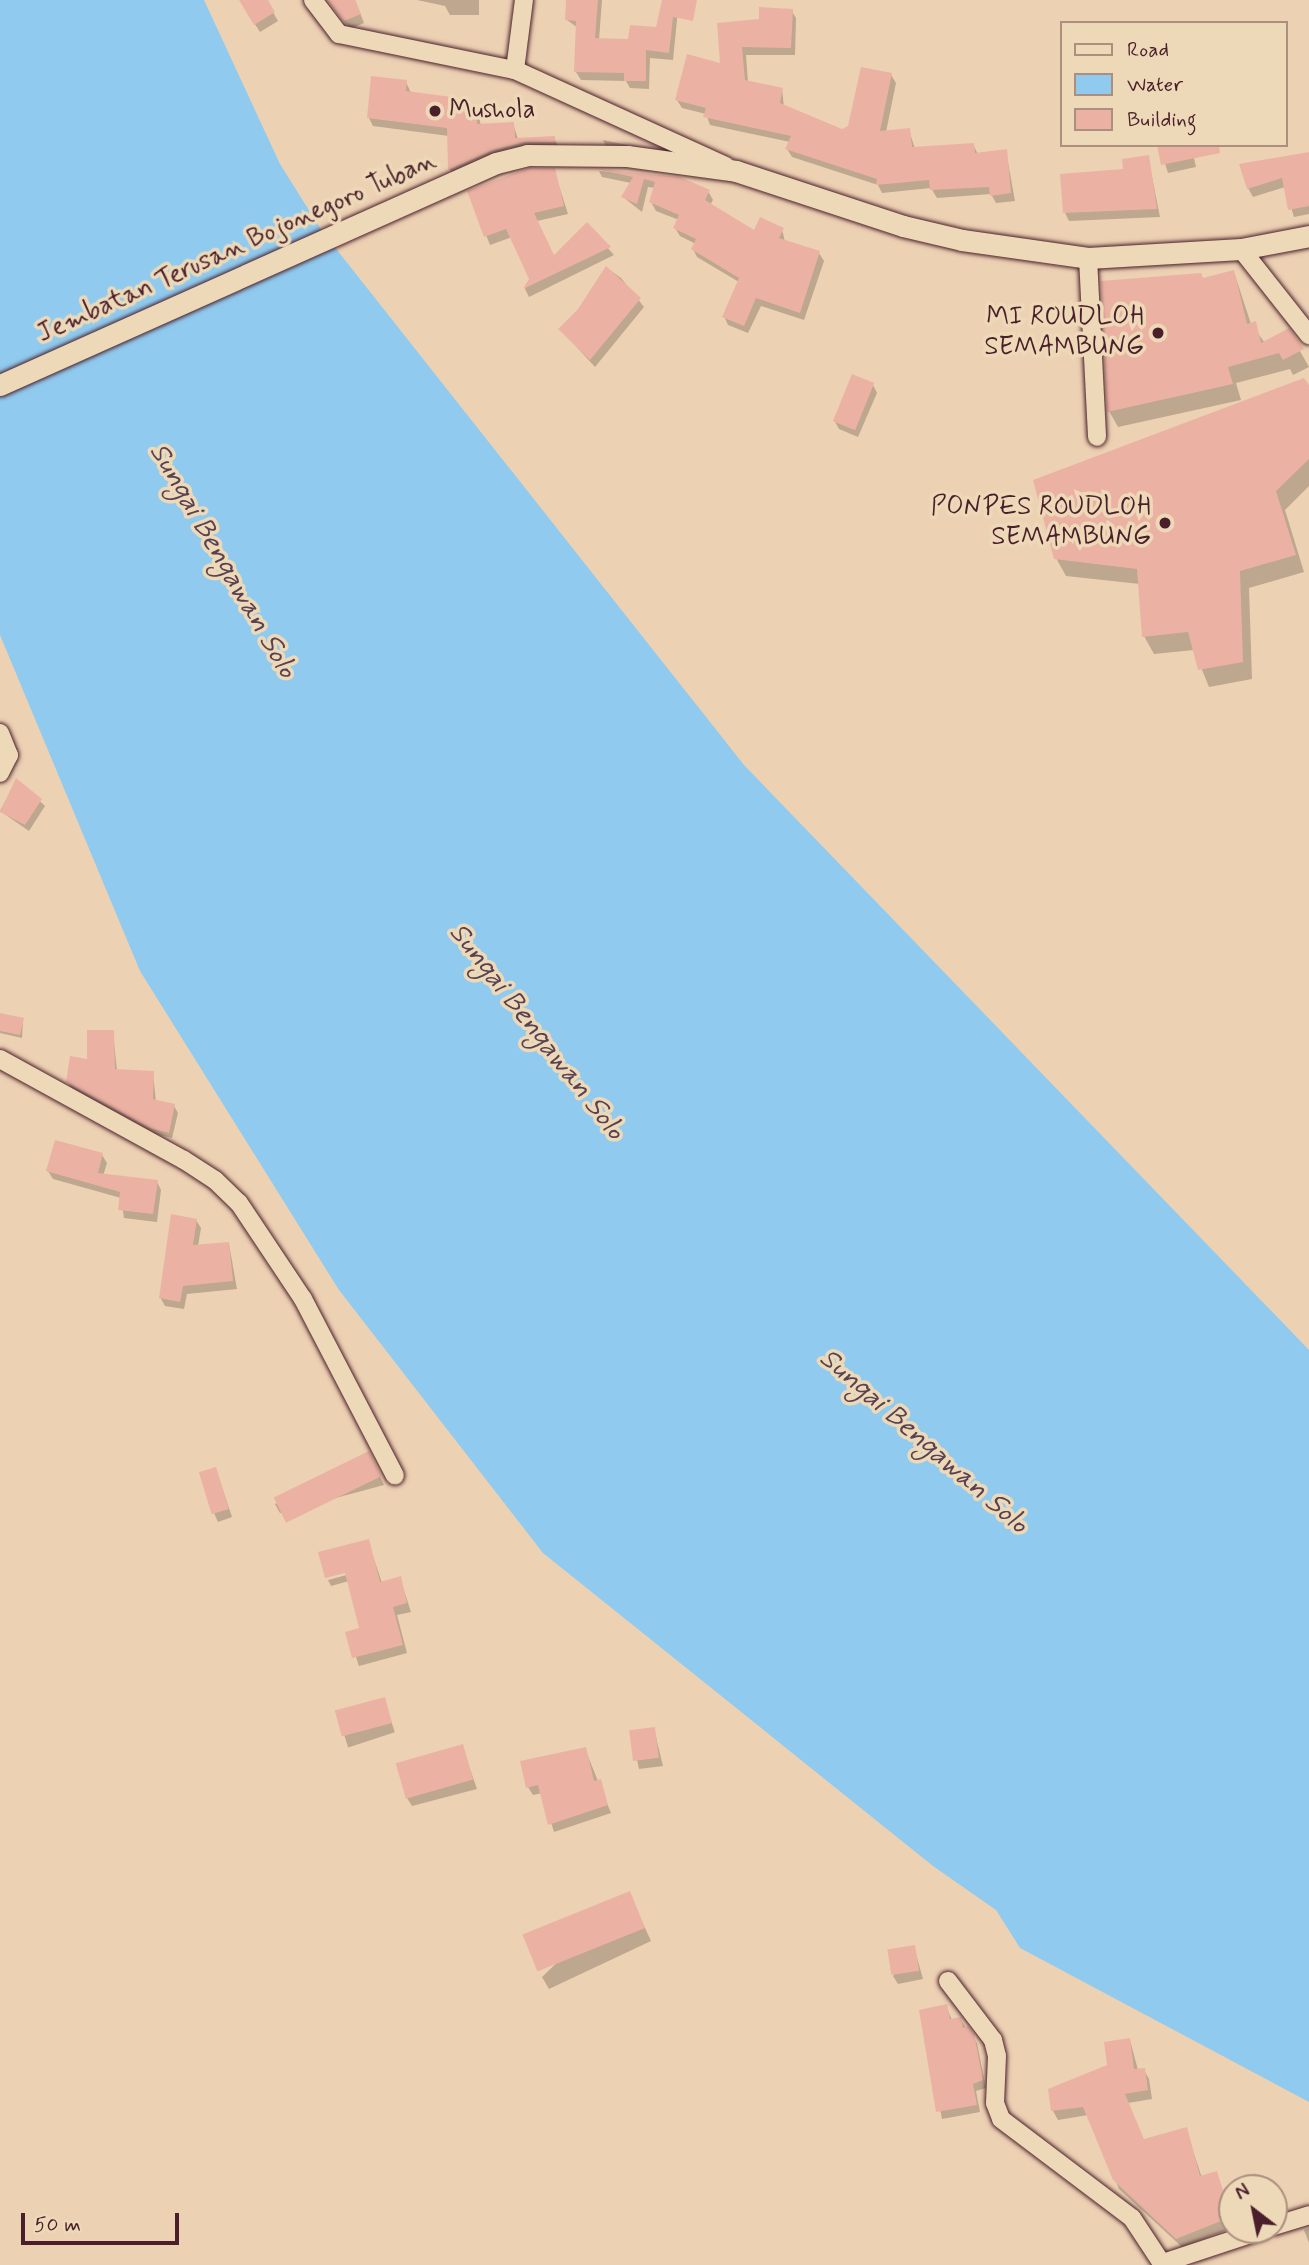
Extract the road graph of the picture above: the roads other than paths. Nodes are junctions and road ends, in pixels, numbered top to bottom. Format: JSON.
{"nodes":[{"id":1,"x":313,"y":0,"type":"edge"},
{"id":2,"x":524,"y":0,"type":"edge"},
{"id":3,"x":514,"y":70,"type":"junction"},
{"id":4,"x":736,"y":171,"type":"junction"},
{"id":5,"x":1309,"y":236,"type":"edge"},
{"id":6,"x":1241,"y":249,"type":"junction"},
{"id":7,"x":1088,"y":258,"type":"junction"},
{"id":8,"x":1309,"y":335,"type":"edge"},
{"id":9,"x":0,"y":384,"type":"edge"},
{"id":10,"x":1097,"y":437,"type":"dead end"},
{"id":11,"x":0,"y":733,"type":"edge"},
{"id":12,"x":0,"y":774,"type":"edge"},
{"id":13,"x":0,"y":1059,"type":"edge"},
{"id":14,"x":395,"y":1476,"type":"dead end"},
{"id":15,"x":948,"y":1981,"type":"dead end"},
{"id":16,"x":1309,"y":2215,"type":"edge"},
{"id":17,"x":1288,"y":2222,"type":"edge"},
{"id":18,"x":1222,"y":2244,"type":"edge"},
{"id":19,"x":1163,"y":2264,"type":"edge"}],
"edges":[{"from":1,"to":3,"type":"street"},
{"from":2,"to":3,"type":"street"},
{"from":3,"to":4,"type":"street"},
{"from":4,"to":7,"type":"street","name":"Jembatan Terusan Bojonegoro Tuban"},
{"from":4,"to":9,"type":"street","name":"Jembatan Terusan Bojonegoro Tuban"},
{"from":5,"to":6,"type":"street","name":"Jembatan Terusan Bojonegoro Tuban"},
{"from":6,"to":7,"type":"street","name":"Jembatan Terusan Bojonegoro Tuban"},
{"from":6,"to":8,"type":"street"},
{"from":7,"to":10,"type":"street"},
{"from":11,"to":12,"type":"street"},
{"from":13,"to":14,"type":"street"},
{"from":15,"to":19,"type":"street"},
{"from":16,"to":17,"type":"street"},
{"from":18,"to":19,"type":"street"}]}
